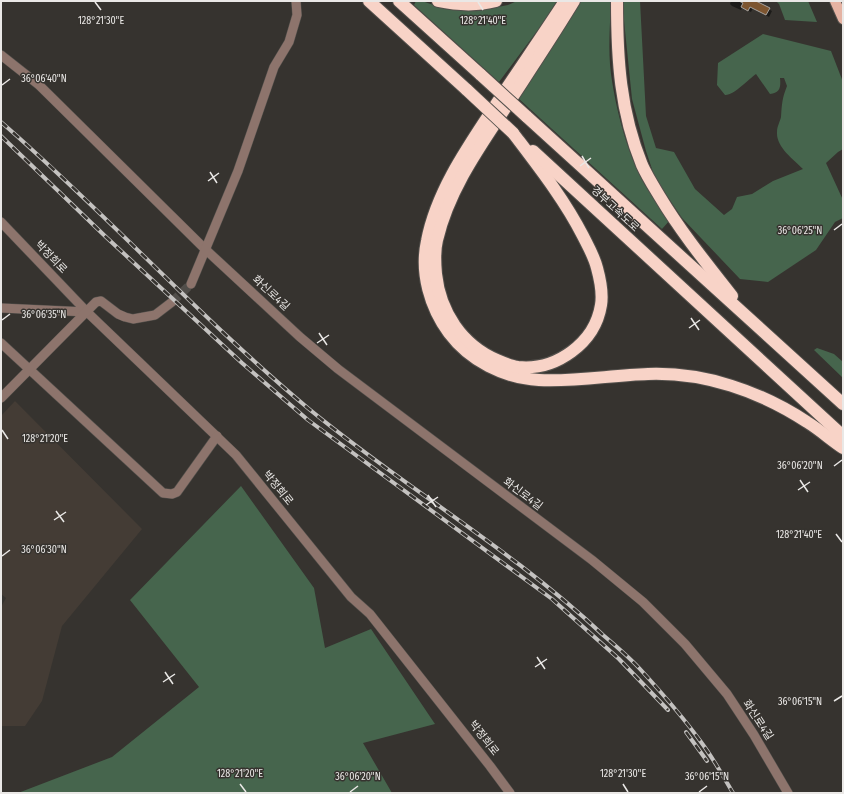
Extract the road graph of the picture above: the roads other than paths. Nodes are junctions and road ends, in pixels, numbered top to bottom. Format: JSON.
{"nodes":[{"id":1,"x":296,"y":1,"type":"edge"},
{"id":2,"x":369,"y":1,"type":"edge"},
{"id":3,"x":399,"y":1,"type":"edge"},
{"id":4,"x":438,"y":1,"type":"edge"},
{"id":5,"x":496,"y":1,"type":"edge"},
{"id":6,"x":565,"y":1,"type":"edge"},
{"id":7,"x":574,"y":1,"type":"edge"},
{"id":8,"x":616,"y":1,"type":"edge"},
{"id":9,"x":835,"y":1,"type":"edge"},
{"id":10,"x":843,"y":19,"type":"edge"},
{"id":11,"x":1,"y":55,"type":"edge"},
{"id":12,"x":513,"y":133,"type":"junction"},
{"id":13,"x":1,"y":222,"type":"edge"},
{"id":14,"x":205,"y":249,"type":"junction"},
{"id":15,"x":191,"y":284,"type":"tunnel mouth"},
{"id":16,"x":172,"y":302,"type":"tunnel mouth"},
{"id":17,"x":1,"y":308,"type":"edge"},
{"id":18,"x":87,"y":312,"type":"junction"},
{"id":19,"x":754,"y":323,"type":"junction"},
{"id":20,"x":1,"y":343,"type":"edge"},
{"id":21,"x":29,"y":369,"type":"junction"},
{"id":22,"x":1,"y":398,"type":"edge"},
{"id":23,"x":843,"y":404,"type":"edge"},
{"id":24,"x":217,"y":436,"type":"junction"},
{"id":25,"x":843,"y":436,"type":"edge"},
{"id":26,"x":843,"y":448,"type":"edge"},
{"id":27,"x":510,"y":793,"type":"edge"},
{"id":28,"x":788,"y":793,"type":"edge"}],
"edges":[{"from":1,"to":14,"type":"street"},
{"from":2,"to":12,"type":"highway","name":"경부고속도로","bridge":true},
{"from":3,"to":19,"type":"highway","name":"경부고속도로","bridge":true},
{"from":4,"to":5,"type":"highway"},
{"from":6,"to":26,"type":"highway"},
{"from":7,"to":12,"type":"highway"},
{"from":8,"to":19,"type":"highway"},
{"from":9,"to":10,"type":"main road"},
{"from":11,"to":14,"type":"street","name":"화신로4길"},
{"from":12,"to":25,"type":"highway","name":"경부고속도로"},
{"from":13,"to":18,"type":"street","name":"박정희로"},
{"from":14,"to":15,"type":"street"},
{"from":14,"to":28,"type":"street","name":"화신로4길"},
{"from":16,"to":18,"type":"street"},
{"from":17,"to":18,"type":"street"},
{"from":18,"to":21,"type":"street"},
{"from":18,"to":24,"type":"street","name":"박정희로"},
{"from":19,"to":23,"type":"highway","name":"경부고속도로"},
{"from":20,"to":21,"type":"street"},
{"from":21,"to":22,"type":"street"},
{"from":21,"to":24,"type":"street"},
{"from":24,"to":27,"type":"street","name":"박정희로"}]}
